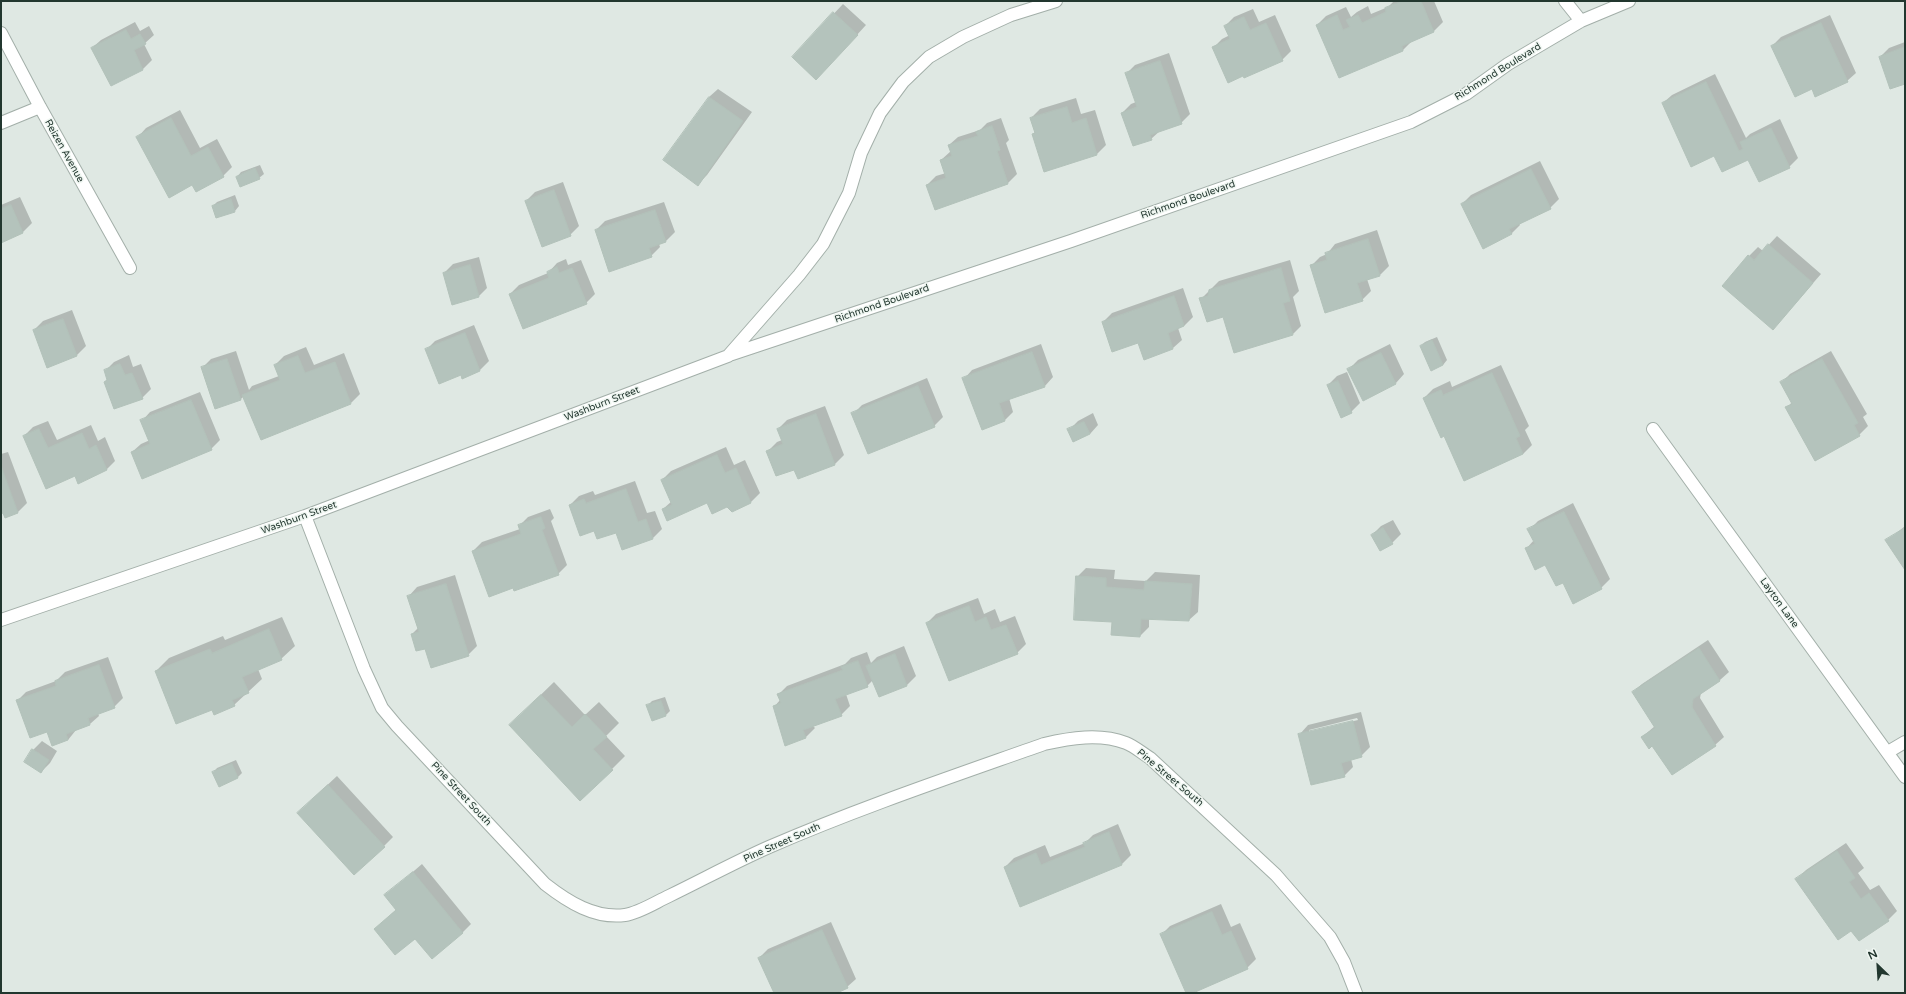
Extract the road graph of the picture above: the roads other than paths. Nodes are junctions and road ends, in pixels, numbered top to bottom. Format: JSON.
{"nodes":[{"id":1,"x":1056,"y":1,"type":"edge"},
{"id":2,"x":1565,"y":1,"type":"edge"},
{"id":3,"x":1629,"y":1,"type":"edge"},
{"id":4,"x":1581,"y":21,"type":"junction"},
{"id":5,"x":1,"y":33,"type":"edge"},
{"id":6,"x":40,"y":107,"type":"junction"},
{"id":7,"x":1,"y":123,"type":"edge"},
{"id":8,"x":130,"y":268,"type":"dead end"},
{"id":9,"x":728,"y":356,"type":"junction"},
{"id":10,"x":1653,"y":429,"type":"dead end"},
{"id":11,"x":305,"y":516,"type":"junction"},
{"id":12,"x":1,"y":620,"type":"edge"},
{"id":13,"x":1905,"y":742,"type":"edge"},
{"id":14,"x":1888,"y":752,"type":"junction"},
{"id":15,"x":1905,"y":777,"type":"edge"},
{"id":16,"x":1356,"y":993,"type":"edge"}],
"edges":[{"from":1,"to":9,"type":"street","name":"Washburn Street"},
{"from":2,"to":4,"type":"street"},
{"from":3,"to":4,"type":"street","name":"Richmond Boulevard"},
{"from":4,"to":9,"type":"street","name":"Richmond Boulevard"},
{"from":5,"to":6,"type":"street","name":"Reizen Avenue"},
{"from":6,"to":7,"type":"street"},
{"from":6,"to":8,"type":"street","name":"Reizen Avenue"},
{"from":9,"to":11,"type":"street","name":"Washburn Street"},
{"from":10,"to":14,"type":"street","name":"Layton Lane"},
{"from":11,"to":12,"type":"street","name":"Washburn Street"},
{"from":11,"to":16,"type":"street","name":"Pine Street South"},
{"from":13,"to":14,"type":"street"},
{"from":14,"to":15,"type":"street","name":"Layton Lane"}]}
